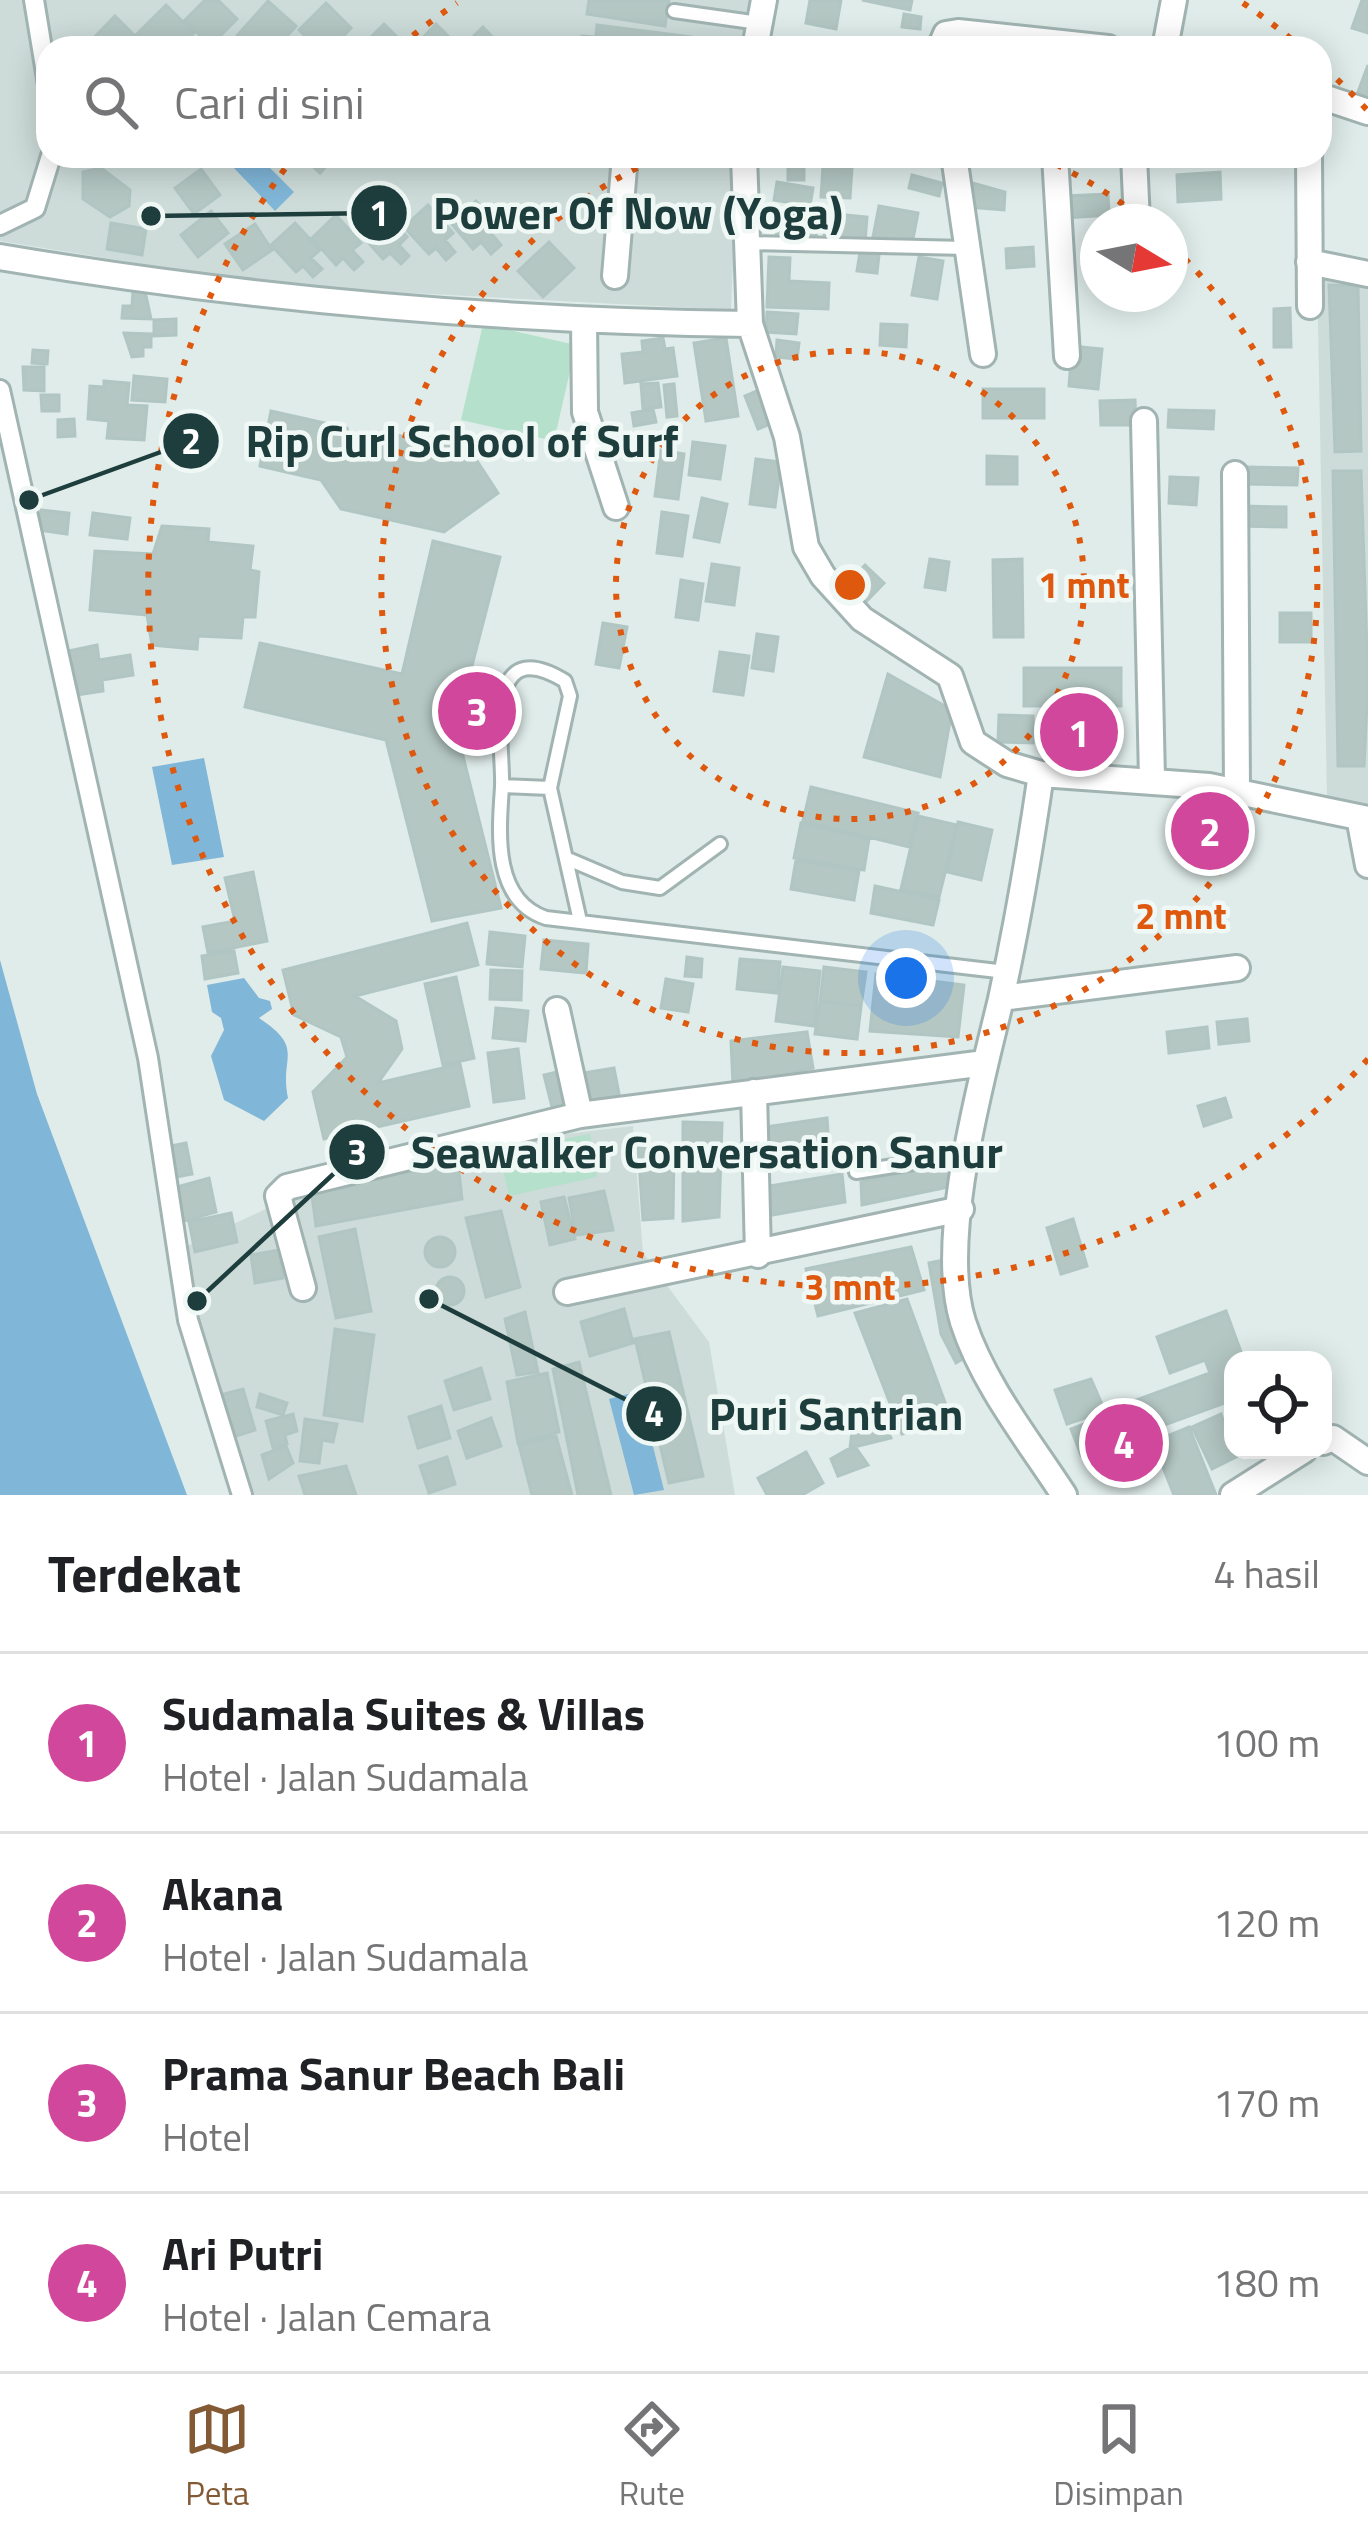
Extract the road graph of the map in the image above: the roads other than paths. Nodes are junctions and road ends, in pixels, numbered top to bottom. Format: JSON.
{"nodes":[{"id":1,"x":34,"y":0,"type":"edge"},
{"id":2,"x":713,"y":0,"type":"edge"},
{"id":3,"x":1174,"y":0,"type":"edge"},
{"id":4,"x":674,"y":11,"type":"dead end"},
{"id":5,"x":710,"y":16,"type":"junction"},
{"id":6,"x":759,"y":24,"type":"edge"},
{"id":7,"x":40,"y":36,"type":"edge"},
{"id":8,"x":945,"y":36,"type":"edge"},
{"id":9,"x":987,"y":36,"type":"edge"},
{"id":10,"x":1167,"y":36,"type":"edge"},
{"id":11,"x":1332,"y":99,"type":"edge"},
{"id":12,"x":1368,"y":112,"type":"edge"},
{"id":13,"x":47,"y":168,"type":"edge"},
{"id":14,"x":624,"y":168,"type":"edge"},
{"id":15,"x":744,"y":168,"type":"edge"},
{"id":16,"x":956,"y":168,"type":"edge"},
{"id":17,"x":1056,"y":168,"type":"edge"},
{"id":18,"x":1135,"y":168,"type":"edge"},
{"id":19,"x":1309,"y":168,"type":"edge"},
{"id":20,"x":1136,"y":204,"type":"edge"},
{"id":21,"x":0,"y":225,"type":"edge"},
{"id":22,"x":745,"y":243,"type":"junction"},
{"id":23,"x":968,"y":248,"type":"junction"},
{"id":24,"x":0,"y":256,"type":"edge"},
{"id":25,"x":1309,"y":262,"type":"junction"},
{"id":26,"x":1368,"y":274,"type":"edge"},
{"id":27,"x":615,"y":276,"type":"dead end"},
{"id":28,"x":1310,"y":306,"type":"dead end"},
{"id":29,"x":584,"y":321,"type":"junction"},
{"id":30,"x":750,"y":325,"type":"junction"},
{"id":31,"x":983,"y":353,"type":"dead end"},
{"id":32,"x":1067,"y":356,"type":"dead end"},
{"id":33,"x":0,"y":390,"type":"edge"},
{"id":34,"x":1144,"y":421,"type":"dead end"},
{"id":35,"x":1234,"y":474,"type":"dead end"},
{"id":36,"x":616,"y":507,"type":"dead end"},
{"id":37,"x":1040,"y":774,"type":"junction"},
{"id":38,"x":1152,"y":779,"type":"junction"},
{"id":39,"x":502,"y":786,"type":"junction"},
{"id":40,"x":550,"y":788,"type":"junction"},
{"id":41,"x":1238,"y":790,"type":"junction"},
{"id":42,"x":1364,"y":818,"type":"edge"},
{"id":43,"x":720,"y":844,"type":"dead end"},
{"id":44,"x":568,"y":860,"type":"junction"},
{"id":45,"x":1368,"y":866,"type":"edge"},
{"id":46,"x":580,"y":921,"type":"junction"},
{"id":47,"x":1237,"y":968,"type":"dead end"},
{"id":48,"x":1006,"y":972,"type":"junction"},
{"id":49,"x":1001,"y":998,"type":"junction"},
{"id":50,"x":557,"y":1010,"type":"dead end"},
{"id":51,"x":985,"y":1063,"type":"junction"},
{"id":52,"x":754,"y":1092,"type":"junction"},
{"id":53,"x":580,"y":1115,"type":"junction"},
{"id":54,"x":970,"y":1154,"type":"junction"},
{"id":55,"x":856,"y":1172,"type":"dead end"},
{"id":56,"x":961,"y":1209,"type":"junction"},
{"id":57,"x":758,"y":1255,"type":"junction"},
{"id":58,"x":303,"y":1288,"type":"dead end"},
{"id":59,"x":566,"y":1292,"type":"dead end"},
{"id":60,"x":1332,"y":1438,"type":"edge"},
{"id":61,"x":1290,"y":1459,"type":"edge"},
{"id":62,"x":1368,"y":1462,"type":"edge"},
{"id":63,"x":242,"y":1495,"type":"edge"},
{"id":64,"x":1064,"y":1495,"type":"edge"},
{"id":65,"x":1233,"y":1495,"type":"edge"}],
"edges":[{"from":1,"to":7,"type":"street"},
{"from":2,"to":5,"type":"lane"},
{"from":3,"to":10,"type":"street"},
{"from":4,"to":5,"type":"lane"},
{"from":5,"to":6,"type":"lane"},
{"from":8,"to":9,"type":"street"},
{"from":11,"to":12,"type":"street"},
{"from":13,"to":21,"type":"street"},
{"from":14,"to":27,"type":"street"},
{"from":15,"to":22,"type":"street"},
{"from":16,"to":23,"type":"street"},
{"from":17,"to":32,"type":"street"},
{"from":18,"to":20,"type":"street"},
{"from":19,"to":25,"type":"street"},
{"from":22,"to":23,"type":"lane"},
{"from":22,"to":30,"type":"street"},
{"from":23,"to":31,"type":"street"},
{"from":24,"to":29,"type":"street"},
{"from":25,"to":26,"type":"street"},
{"from":25,"to":28,"type":"street"},
{"from":29,"to":30,"type":"street"},
{"from":29,"to":36,"type":"street"},
{"from":30,"to":37,"type":"street"},
{"from":33,"to":63,"type":"street"},
{"from":34,"to":38,"type":"street"},
{"from":35,"to":41,"type":"street"},
{"from":37,"to":38,"type":"street"},
{"from":37,"to":48,"type":"street"},
{"from":38,"to":41,"type":"street"},
{"from":39,"to":40,"type":"lane"},
{"from":39,"to":40,"type":"lane"},
{"from":39,"to":46,"type":"lane"},
{"from":40,"to":44,"type":"lane"},
{"from":41,"to":42,"type":"street"},
{"from":42,"to":45,"type":"street"},
{"from":43,"to":44,"type":"lane"},
{"from":44,"to":46,"type":"lane"},
{"from":46,"to":48,"type":"lane"},
{"from":47,"to":49,"type":"street"},
{"from":48,"to":49,"type":"street"},
{"from":49,"to":51,"type":"street"},
{"from":50,"to":53,"type":"street"},
{"from":51,"to":52,"type":"street"},
{"from":51,"to":54,"type":"street"},
{"from":52,"to":53,"type":"street"},
{"from":52,"to":57,"type":"street"},
{"from":53,"to":58,"type":"street"},
{"from":54,"to":55,"type":"lane"},
{"from":54,"to":56,"type":"street"},
{"from":56,"to":57,"type":"street"},
{"from":56,"to":64,"type":"street"},
{"from":57,"to":59,"type":"street"},
{"from":60,"to":62,"type":"street"},
{"from":61,"to":65,"type":"street"}]}
